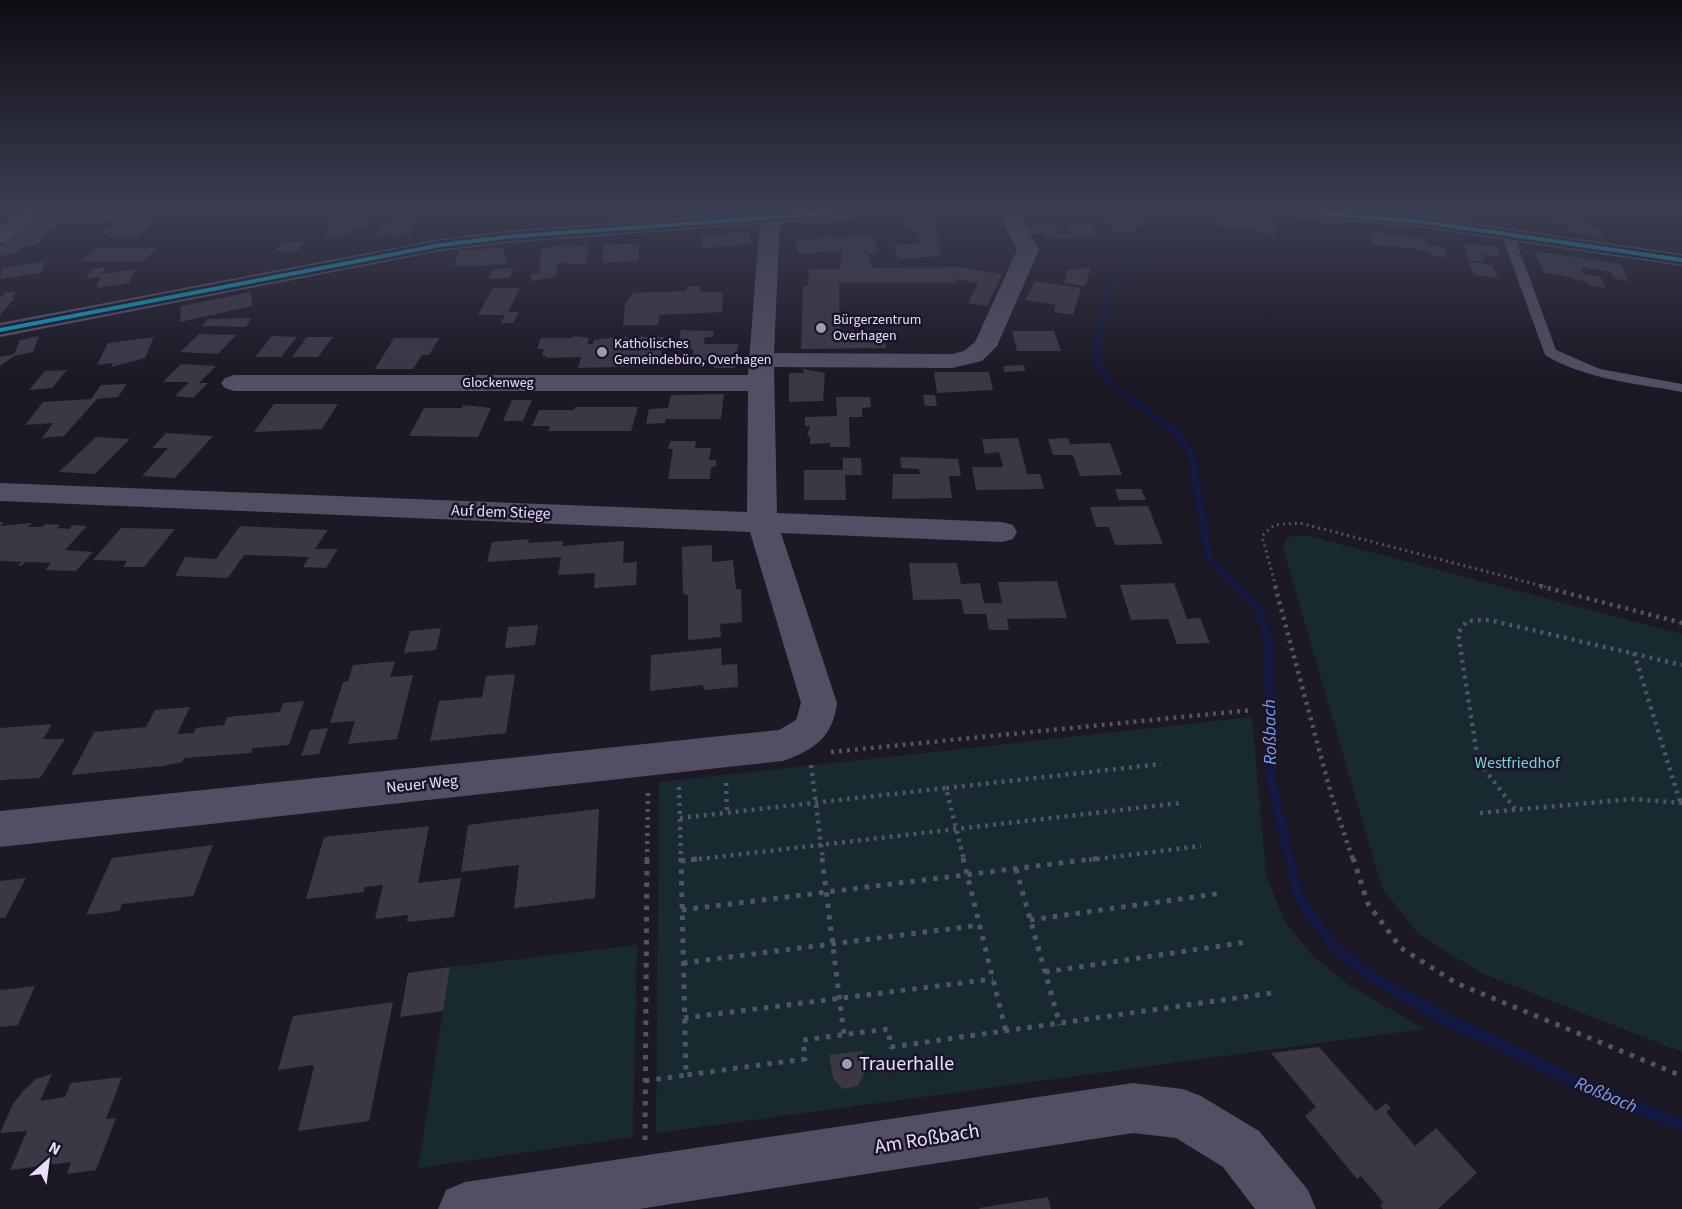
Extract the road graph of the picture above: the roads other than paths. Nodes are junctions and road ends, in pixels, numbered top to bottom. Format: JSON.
{"nodes":[{"id":1,"x":335,"y":265,"type":"edge"},
{"id":2,"x":767,"y":265,"type":"edge"},
{"id":3,"x":1021,"y":265,"type":"edge"},
{"id":4,"x":1519,"y":265,"type":"edge"},
{"id":5,"x":0,"y":330,"type":"edge"},
{"id":6,"x":761,"y":372,"type":"junction"},
{"id":7,"x":234,"y":383,"type":"dead end"},
{"id":8,"x":1682,"y":388,"type":"edge"},
{"id":9,"x":0,"y":492,"type":"edge"},
{"id":10,"x":762,"y":522,"type":"junction"},
{"id":11,"x":1002,"y":532,"type":"dead end"},
{"id":12,"x":0,"y":829,"type":"edge"},
{"id":13,"x":531,"y":1204,"type":"edge"},
{"id":14,"x":465,"y":1209,"type":"edge"},
{"id":15,"x":1289,"y":1209,"type":"edge"}],
"edges":[{"from":1,"to":5,"type":"main road"},
{"from":2,"to":6,"type":"street"},
{"from":3,"to":6,"type":"street","name":"Glockenweg"},
{"from":4,"to":8,"type":"lane"},
{"from":6,"to":7,"type":"street","name":"Glockenweg"},
{"from":6,"to":10,"type":"street"},
{"from":9,"to":10,"type":"street","name":"Auf dem Stiege"},
{"from":10,"to":11,"type":"street","name":"Auf dem Stiege"},
{"from":10,"to":12,"type":"street","name":"Neuer Weg"},
{"from":13,"to":14,"type":"street","name":"Am Roßbach"},
{"from":13,"to":15,"type":"street","name":"Am Roßbach"}]}
